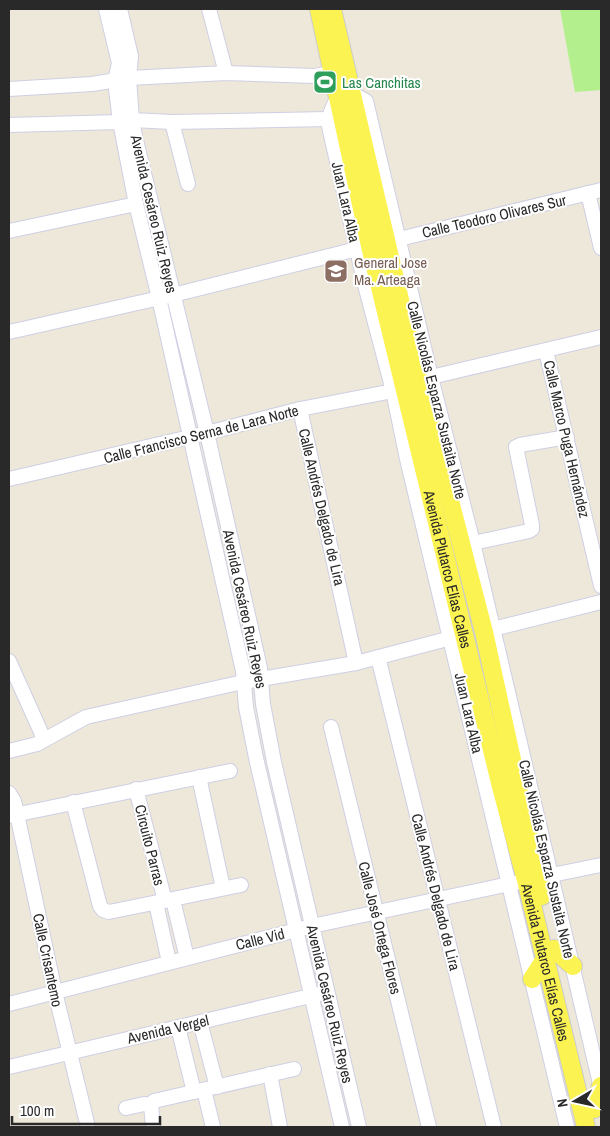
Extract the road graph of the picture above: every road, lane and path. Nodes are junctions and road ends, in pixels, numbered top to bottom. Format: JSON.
{"nodes":[{"id":1,"x":106,"y":9,"type":"edge"},
{"id":2,"x":120,"y":9,"type":"edge"},
{"id":3,"x":209,"y":9,"type":"edge"},
{"id":4,"x":319,"y":9,"type":"edge"},
{"id":5,"x":332,"y":9,"type":"edge"},
{"id":6,"x":339,"y":71,"type":"junction"},
{"id":7,"x":226,"y":73,"type":"junction"},
{"id":8,"x":129,"y":78,"type":"junction"},
{"id":9,"x":115,"y":81,"type":"junction"},
{"id":10,"x":9,"y":89,"type":"edge"},
{"id":11,"x":344,"y":93,"type":"junction"},
{"id":12,"x":328,"y":119,"type":"junction"},
{"id":13,"x":126,"y":121,"type":"junction"},
{"id":14,"x":172,"y":122,"type":"junction"},
{"id":15,"x":9,"y":125,"type":"edge"},
{"id":16,"x":188,"y":184,"type":"dead end"},
{"id":17,"x":595,"y":192,"type":"edge"},
{"id":18,"x":136,"y":204,"type":"junction"},
{"id":19,"x":9,"y":231,"type":"edge"},
{"id":20,"x":378,"y":244,"type":"junction"},
{"id":21,"x":601,"y":248,"type":"edge"},
{"id":22,"x":173,"y":295,"type":"junction"},
{"id":23,"x":159,"y":298,"type":"junction"},
{"id":24,"x":9,"y":332,"type":"edge"},
{"id":25,"x":601,"y":337,"type":"edge"},
{"id":26,"x":546,"y":351,"type":"junction"},
{"id":27,"x":431,"y":378,"type":"junction"},
{"id":28,"x":393,"y":392,"type":"junction"},
{"id":29,"x":300,"y":410,"type":"junction"},
{"id":30,"x":207,"y":434,"type":"junction"},
{"id":31,"x":190,"y":437,"type":"junction"},
{"id":32,"x":566,"y":437,"type":"junction"},
{"id":33,"x":422,"y":453,"type":"junction"},
{"id":34,"x":452,"y":461,"type":"junction"},
{"id":35,"x":9,"y":479,"type":"edge"},
{"id":36,"x":469,"y":546,"type":"junction"},
{"id":37,"x":445,"y":555,"type":"junction"},
{"id":38,"x":435,"y":570,"type":"junction"},
{"id":39,"x":601,"y":586,"type":"edge"},
{"id":40,"x":601,"y":602,"type":"edge"},
{"id":41,"x":493,"y":629,"type":"junction"},
{"id":42,"x":451,"y":638,"type":"junction"},
{"id":43,"x":378,"y":658,"type":"junction"},
{"id":44,"x":9,"y":660,"type":"edge"},
{"id":45,"x":356,"y":663,"type":"junction"},
{"id":46,"x":261,"y":680,"type":"junction"},
{"id":47,"x":243,"y":682,"type":"junction"},
{"id":48,"x":331,"y":727,"type":"dead end"},
{"id":49,"x":44,"y":739,"type":"junction"},
{"id":50,"x":9,"y":751,"type":"edge"},
{"id":51,"x":526,"y":767,"type":"junction"},
{"id":52,"x":230,"y":771,"type":"dead end"},
{"id":53,"x":199,"y":777,"type":"junction"},
{"id":54,"x":484,"y":778,"type":"junction"},
{"id":55,"x":501,"y":787,"type":"junction"},
{"id":56,"x":136,"y":789,"type":"junction"},
{"id":57,"x":520,"y":789,"type":"junction"},
{"id":58,"x":9,"y":792,"type":"edge"},
{"id":59,"x":73,"y":802,"type":"junction"},
{"id":60,"x":13,"y":815,"type":"edge"},
{"id":61,"x":601,"y":865,"type":"edge"},
{"id":62,"x":539,"y":878,"type":"junction"},
{"id":63,"x":241,"y":885,"type":"dead end"},
{"id":64,"x":510,"y":885,"type":"junction"},
{"id":65,"x":223,"y":888,"type":"junction"},
{"id":66,"x":438,"y":899,"type":"junction"},
{"id":67,"x":164,"y":901,"type":"junction"},
{"id":68,"x":376,"y":913,"type":"junction"},
{"id":69,"x":312,"y":926,"type":"junction"},
{"id":70,"x":296,"y":930,"type":"junction"},
{"id":71,"x":549,"y":954,"type":"junction"},
{"id":72,"x":187,"y":958,"type":"junction"},
{"id":73,"x":169,"y":962,"type":"junction"},
{"id":74,"x":573,"y":966,"type":"junction"},
{"id":75,"x":532,"y":979,"type":"junction"},
{"id":76,"x":55,"y":992,"type":"junction"},
{"id":77,"x":327,"y":992,"type":"junction"},
{"id":78,"x":311,"y":996,"type":"junction"},
{"id":79,"x":9,"y":1004,"type":"edge"},
{"id":80,"x":200,"y":1022,"type":"junction"},
{"id":81,"x":178,"y":1027,"type":"junction"},
{"id":82,"x":69,"y":1052,"type":"junction"},
{"id":83,"x":9,"y":1067,"type":"edge"},
{"id":84,"x":294,"y":1069,"type":"dead end"},
{"id":85,"x":270,"y":1074,"type":"junction"},
{"id":86,"x":601,"y":1087,"type":"edge"},
{"id":87,"x":205,"y":1089,"type":"junction"},
{"id":88,"x":151,"y":1105,"type":"junction"},
{"id":89,"x":126,"y":1108,"type":"dead end"},
{"id":90,"x":594,"y":1109,"type":"junction"},
{"id":91,"x":88,"y":1127,"type":"edge"},
{"id":92,"x":153,"y":1127,"type":"edge"},
{"id":93,"x":214,"y":1127,"type":"edge"},
{"id":94,"x":280,"y":1127,"type":"edge"},
{"id":95,"x":342,"y":1127,"type":"edge"},
{"id":96,"x":359,"y":1127,"type":"edge"},
{"id":97,"x":429,"y":1127,"type":"edge"},
{"id":98,"x":494,"y":1127,"type":"edge"},
{"id":99,"x":566,"y":1127,"type":"edge"},
{"id":100,"x":586,"y":1127,"type":"edge"},
{"id":101,"x":598,"y":1127,"type":"edge"}],
"edges":[{"from":1,"to":9,"type":"street"},
{"from":2,"to":8,"type":"street"},
{"from":3,"to":7,"type":"street"},
{"from":4,"to":6,"type":"main road","name":"Avenida Plutarco Elías Calles"},
{"from":5,"to":6,"type":"main road","name":"Avenida Plutarco Elías Calles"},
{"from":6,"to":7,"type":"street"},
{"from":6,"to":11,"type":"main road","name":"Avenida Plutarco Elías Calles"},
{"from":7,"to":8,"type":"street"},
{"from":8,"to":9,"type":"street"},
{"from":8,"to":13,"type":"street"},
{"from":9,"to":10,"type":"street"},
{"from":9,"to":13,"type":"street"},
{"from":11,"to":12,"type":"street"},
{"from":11,"to":20,"type":"main road","name":"Avenida Plutarco Elías Calles"},
{"from":11,"to":20,"type":"street","name":"Calle Nicolás Esparza Sustaita Norte"},
{"from":12,"to":14,"type":"street"},
{"from":12,"to":20,"type":"street","name":"Juan Lara Alba"},
{"from":13,"to":14,"type":"street"},
{"from":13,"to":15,"type":"street"},
{"from":13,"to":18,"type":"street","name":"Avenida Cesáreo Ruiz Reyes"},
{"from":13,"to":22,"type":"street","name":"Avenida Cesáreo Ruiz Reyes"},
{"from":14,"to":16,"type":"street"},
{"from":17,"to":20,"type":"street","name":"Calle Teodoro Olivares Sur"},
{"from":17,"to":21,"type":"street"},
{"from":18,"to":19,"type":"street"},
{"from":18,"to":23,"type":"street","name":"Avenida Cesáreo Ruiz Reyes"},
{"from":20,"to":22,"type":"street","name":"Calle Teodoro Olivares Sur"},
{"from":20,"to":27,"type":"street","name":"Calle Nicolás Esparza Sustaita Norte"},
{"from":20,"to":28,"type":"street","name":"Juan Lara Alba"},
{"from":20,"to":33,"type":"main road","name":"Avenida Plutarco Elías Calles"},
{"from":22,"to":23,"type":"street","name":"Calle Teodoro Olivares Sur"},
{"from":22,"to":30,"type":"street","name":"Avenida Cesáreo Ruiz Reyes"},
{"from":23,"to":24,"type":"street","name":"Calle Teodoro Olivares Sur"},
{"from":23,"to":31,"type":"street","name":"Avenida Cesáreo Ruiz Reyes"},
{"from":25,"to":26,"type":"street"},
{"from":26,"to":27,"type":"street"},
{"from":26,"to":32,"type":"street","name":"Calle Marco Puga Hernández"},
{"from":27,"to":34,"type":"street","name":"Calle Nicolás Esparza Sustaita Norte"},
{"from":28,"to":29,"type":"street","name":"Calle Francisco Serna de Lara Norte"},
{"from":28,"to":33,"type":"street","name":"Juan Lara Alba"},
{"from":29,"to":30,"type":"street","name":"Calle Francisco Serna de Lara Norte"},
{"from":29,"to":45,"type":"street","name":"Calle Andrés Delgado de Lira"},
{"from":30,"to":31,"type":"street","name":"Calle Francisco Serna de Lara Norte"},
{"from":30,"to":46,"type":"street","name":"Avenida Cesáreo Ruiz Reyes"},
{"from":31,"to":35,"type":"street","name":"Calle Francisco Serna de Lara Norte"},
{"from":31,"to":47,"type":"street","name":"Avenida Cesáreo Ruiz Reyes"},
{"from":32,"to":36,"type":"street"},
{"from":32,"to":39,"type":"street","name":"Calle Marco Puga Hernández"},
{"from":33,"to":34,"type":"main road"},
{"from":33,"to":36,"type":"main road","name":"Avenida Plutarco Elías Calles"},
{"from":33,"to":37,"type":"main road","name":"Avenida Plutarco Elías Calles"},
{"from":33,"to":38,"type":"street","name":"Juan Lara Alba"},
{"from":34,"to":36,"type":"street","name":"Calle Nicolás Esparza Sustaita Norte"},
{"from":36,"to":41,"type":"street","name":"Calle Nicolás Esparza Sustaita Norte"},
{"from":36,"to":57,"type":"main road","name":"Avenida Plutarco Elías Calles"},
{"from":37,"to":38,"type":"main road"},
{"from":37,"to":55,"type":"main road","name":"Avenida Plutarco Elías Calles"},
{"from":38,"to":42,"type":"street","name":"Juan Lara Alba"},
{"from":40,"to":41,"type":"street"},
{"from":41,"to":51,"type":"street","name":"Calle Nicolás Esparza Sustaita Norte"},
{"from":42,"to":43,"type":"street"},
{"from":42,"to":54,"type":"street","name":"Juan Lara Alba"},
{"from":43,"to":45,"type":"street"},
{"from":43,"to":66,"type":"street","name":"Calle Andrés Delgado de Lira"},
{"from":44,"to":49,"type":"street"},
{"from":45,"to":46,"type":"street"},
{"from":46,"to":47,"type":"street"},
{"from":46,"to":69,"type":"street","name":"Avenida Cesáreo Ruiz Reyes"},
{"from":47,"to":49,"type":"street"},
{"from":47,"to":70,"type":"street","name":"Avenida Cesáreo Ruiz Reyes"},
{"from":48,"to":68,"type":"street","name":"Calle José Ortega Flores"},
{"from":49,"to":50,"type":"street"},
{"from":51,"to":57,"type":"main road"},
{"from":51,"to":62,"type":"street","name":"Calle Nicolás Esparza Sustaita Norte"},
{"from":52,"to":53,"type":"street","name":"Circuito Parras"},
{"from":53,"to":56,"type":"street","name":"Circuito Parras"},
{"from":53,"to":65,"type":"street"},
{"from":54,"to":55,"type":"main road"},
{"from":54,"to":64,"type":"street","name":"Juan Lara Alba"},
{"from":55,"to":62,"type":"main road","name":"Avenida Plutarco Elías Calles"},
{"from":56,"to":59,"type":"street","name":"Circuito Parras"},
{"from":56,"to":67,"type":"street","name":"Circuito Parras"},
{"from":57,"to":62,"type":"main road","name":"Avenida Plutarco Elías Calles"},
{"from":58,"to":60,"type":"street","name":"Calle Crisantemo"},
{"from":59,"to":60,"type":"street","name":"Circuito Parras"},
{"from":59,"to":67,"type":"street","name":"Circuito Parras"},
{"from":60,"to":76,"type":"street","name":"Calle Crisantemo"},
{"from":61,"to":62,"type":"street","name":"Calle Vid"},
{"from":62,"to":64,"type":"street","name":"Calle Vid"},
{"from":62,"to":71,"type":"main road","name":"Avenida Plutarco Elías Calles"},
{"from":62,"to":74,"type":"street","name":"Calle Nicolás Esparza Sustaita Norte"},
{"from":63,"to":65,"type":"street","name":"Circuito Parras"},
{"from":64,"to":66,"type":"street","name":"Calle Vid"},
{"from":64,"to":75,"type":"street","name":"Juan Lara Alba"},
{"from":65,"to":67,"type":"street","name":"Circuito Parras"},
{"from":66,"to":68,"type":"street","name":"Calle Vid"},
{"from":66,"to":98,"type":"street","name":"Calle Andrés Delgado de Lira"},
{"from":67,"to":72,"type":"street","name":"Circuito Parras"},
{"from":67,"to":73,"type":"street","name":"Circuito Parras"},
{"from":68,"to":69,"type":"street","name":"Calle Vid"},
{"from":68,"to":97,"type":"street","name":"Calle José Ortega Flores"},
{"from":69,"to":70,"type":"street","name":"Calle Vid"},
{"from":69,"to":77,"type":"street","name":"Avenida Cesáreo Ruiz Reyes"},
{"from":70,"to":72,"type":"street","name":"Calle Vid"},
{"from":70,"to":78,"type":"street","name":"Avenida Cesáreo Ruiz Reyes"},
{"from":71,"to":74,"type":"main road"},
{"from":71,"to":75,"type":"main road"},
{"from":71,"to":90,"type":"main road","name":"Avenida Plutarco Elías Calles"},
{"from":71,"to":100,"type":"main road","name":"Avenida Plutarco Elías Calles"},
{"from":72,"to":73,"type":"street","name":"Calle Vid"},
{"from":73,"to":76,"type":"street","name":"Calle Vid"},
{"from":74,"to":86,"type":"street","name":"Calle Nicolás Esparza Sustaita Norte"},
{"from":75,"to":99,"type":"street","name":"Juan Lara Alba"},
{"from":76,"to":79,"type":"street","name":"Calle Vid"},
{"from":76,"to":82,"type":"street","name":"Calle Crisantemo"},
{"from":77,"to":78,"type":"street","name":"Avenida Vergel"},
{"from":77,"to":96,"type":"street","name":"Avenida Cesáreo Ruiz Reyes"},
{"from":78,"to":80,"type":"street","name":"Avenida Vergel"},
{"from":78,"to":95,"type":"street","name":"Avenida Cesáreo Ruiz Reyes"},
{"from":80,"to":81,"type":"street","name":"Avenida Vergel"},
{"from":80,"to":87,"type":"street"},
{"from":81,"to":82,"type":"street","name":"Avenida Vergel"},
{"from":81,"to":87,"type":"street"},
{"from":82,"to":83,"type":"street","name":"Avenida Vergel"},
{"from":82,"to":91,"type":"street","name":"Calle Crisantemo"},
{"from":84,"to":85,"type":"street"},
{"from":85,"to":87,"type":"street"},
{"from":85,"to":94,"type":"street"},
{"from":86,"to":90,"type":"main road"},
{"from":87,"to":88,"type":"street"},
{"from":87,"to":93,"type":"street"},
{"from":88,"to":89,"type":"street"},
{"from":88,"to":92,"type":"street"},
{"from":90,"to":101,"type":"main road","name":"Avenida Plutarco Elías Calles"}]}
